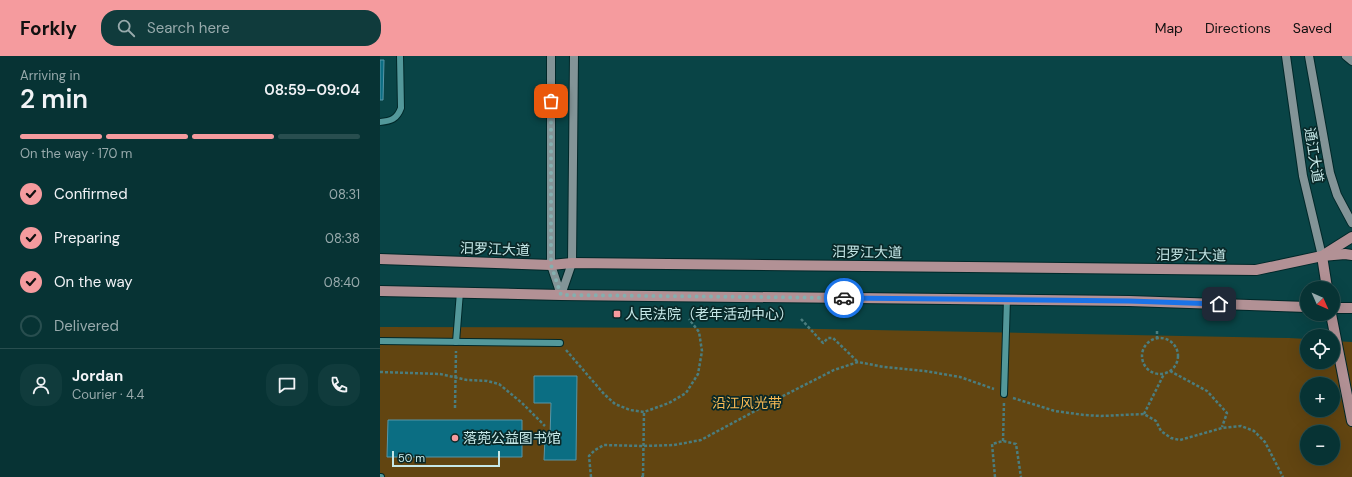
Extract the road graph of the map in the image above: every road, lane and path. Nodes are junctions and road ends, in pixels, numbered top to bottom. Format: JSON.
{"nodes":[{"id":1,"x":400,"y":56,"type":"edge"},
{"id":2,"x":551,"y":56,"type":"edge"},
{"id":3,"x":574,"y":56,"type":"edge"},
{"id":4,"x":1286,"y":56,"type":"edge"},
{"id":5,"x":1309,"y":56,"type":"edge"},
{"id":6,"x":1346,"y":56,"type":"edge"},
{"id":7,"x":1352,"y":61,"type":"edge"},
{"id":8,"x":380,"y":122,"type":"edge"},
{"id":9,"x":1352,"y":223,"type":"edge"},
{"id":10,"x":1352,"y":237,"type":"edge"},
{"id":11,"x":1352,"y":255,"type":"edge"},
{"id":12,"x":1322,"y":256,"type":"junction"},
{"id":13,"x":380,"y":259,"type":"edge"},
{"id":14,"x":572,"y":263,"type":"junction"},
{"id":15,"x":551,"y":265,"type":"junction"},
{"id":16,"x":1326,"y":281,"type":"edge"},
{"id":17,"x":380,"y":291,"type":"edge"},
{"id":18,"x":460,"y":292,"type":"junction"},
{"id":19,"x":561,"y":295,"type":"junction"},
{"id":20,"x":1007,"y":299,"type":"junction"},
{"id":21,"x":1300,"y":307,"type":"edge"},
{"id":22,"x":1340,"y":308,"type":"edge"},
{"id":23,"x":1352,"y":308,"type":"edge"},
{"id":24,"x":689,"y":318,"type":"dead end"},
{"id":25,"x":801,"y":319,"type":"dead end"},
{"id":26,"x":1332,"y":321,"type":"edge"},
{"id":27,"x":1157,"y":329,"type":"dead end"},
{"id":28,"x":1157,"y":339,"type":"junction"},
{"id":29,"x":380,"y":341,"type":"edge"},
{"id":30,"x":456,"y":342,"type":"junction"},
{"id":31,"x":560,"y":344,"type":"joint"},
{"id":32,"x":858,"y":362,"type":"junction"},
{"id":33,"x":1170,"y":371,"type":"junction"},
{"id":34,"x":380,"y":372,"type":"edge"},
{"id":35,"x":1164,"y":373,"type":"junction"},
{"id":36,"x":455,"y":378,"type":"junction"},
{"id":37,"x":1004,"y":394,"type":"junction"},
{"id":38,"x":455,"y":408,"type":"dead end"},
{"id":39,"x":644,"y":412,"type":"junction"},
{"id":40,"x":1144,"y":414,"type":"junction"},
{"id":41,"x":1352,"y":421,"type":"edge"},
{"id":42,"x":546,"y":426,"type":"dead end"},
{"id":43,"x":1222,"y":428,"type":"junction"},
{"id":44,"x":1003,"y":441,"type":"junction"},
{"id":45,"x":643,"y":446,"type":"junction"},
{"id":46,"x":591,"y":477,"type":"edge"},
{"id":47,"x":643,"y":477,"type":"edge"},
{"id":48,"x":995,"y":477,"type":"edge"},
{"id":49,"x":1021,"y":477,"type":"edge"},
{"id":50,"x":1283,"y":477,"type":"edge"}],
"edges":[{"from":1,"to":8,"type":"lane"},
{"from":2,"to":15,"type":"main road"},
{"from":3,"to":14,"type":"main road"},
{"from":4,"to":12,"type":"main road","name":"通江大道"},
{"from":5,"to":9,"type":"main road","name":"通江大道"},
{"from":6,"to":7,"type":"main road"},
{"from":10,"to":12,"type":"main road"},
{"from":11,"to":12,"type":"main road","name":"汨罗江大道"},
{"from":12,"to":14,"type":"main road","name":"汨罗江大道"},
{"from":12,"to":16,"type":"main road"},
{"from":13,"to":15,"type":"main road","name":"汨罗江大道"},
{"from":14,"to":15,"type":"main road","name":"汨罗江大道"},
{"from":14,"to":19,"type":"main road"},
{"from":15,"to":19,"type":"main road"},
{"from":17,"to":18,"type":"main road"},
{"from":18,"to":19,"type":"main road"},
{"from":18,"to":30,"type":"lane"},
{"from":19,"to":20,"type":"main road"},
{"from":20,"to":21,"type":"main road"},
{"from":20,"to":37,"type":"lane"},
{"from":22,"to":23,"type":"main road"},
{"from":24,"to":39,"type":"path"},
{"from":25,"to":32,"type":"path"},
{"from":26,"to":41,"type":"main road"},
{"from":27,"to":28,"type":"path"},
{"from":28,"to":33,"type":"path"},
{"from":28,"to":35,"type":"path"},
{"from":29,"to":30,"type":"lane"},
{"from":30,"to":31,"type":"lane"},
{"from":30,"to":36,"type":"path"},
{"from":31,"to":39,"type":"path"},
{"from":32,"to":37,"type":"path"},
{"from":32,"to":45,"type":"path"},
{"from":33,"to":35,"type":"path"},
{"from":33,"to":43,"type":"path"},
{"from":34,"to":36,"type":"path"},
{"from":35,"to":40,"type":"path"},
{"from":36,"to":38,"type":"path"},
{"from":36,"to":42,"type":"path"},
{"from":37,"to":40,"type":"path"},
{"from":37,"to":44,"type":"path"},
{"from":39,"to":45,"type":"path"},
{"from":40,"to":43,"type":"path"},
{"from":43,"to":50,"type":"path"},
{"from":44,"to":48,"type":"path"},
{"from":44,"to":49,"type":"path"},
{"from":45,"to":46,"type":"path"},
{"from":45,"to":47,"type":"path"}]}
